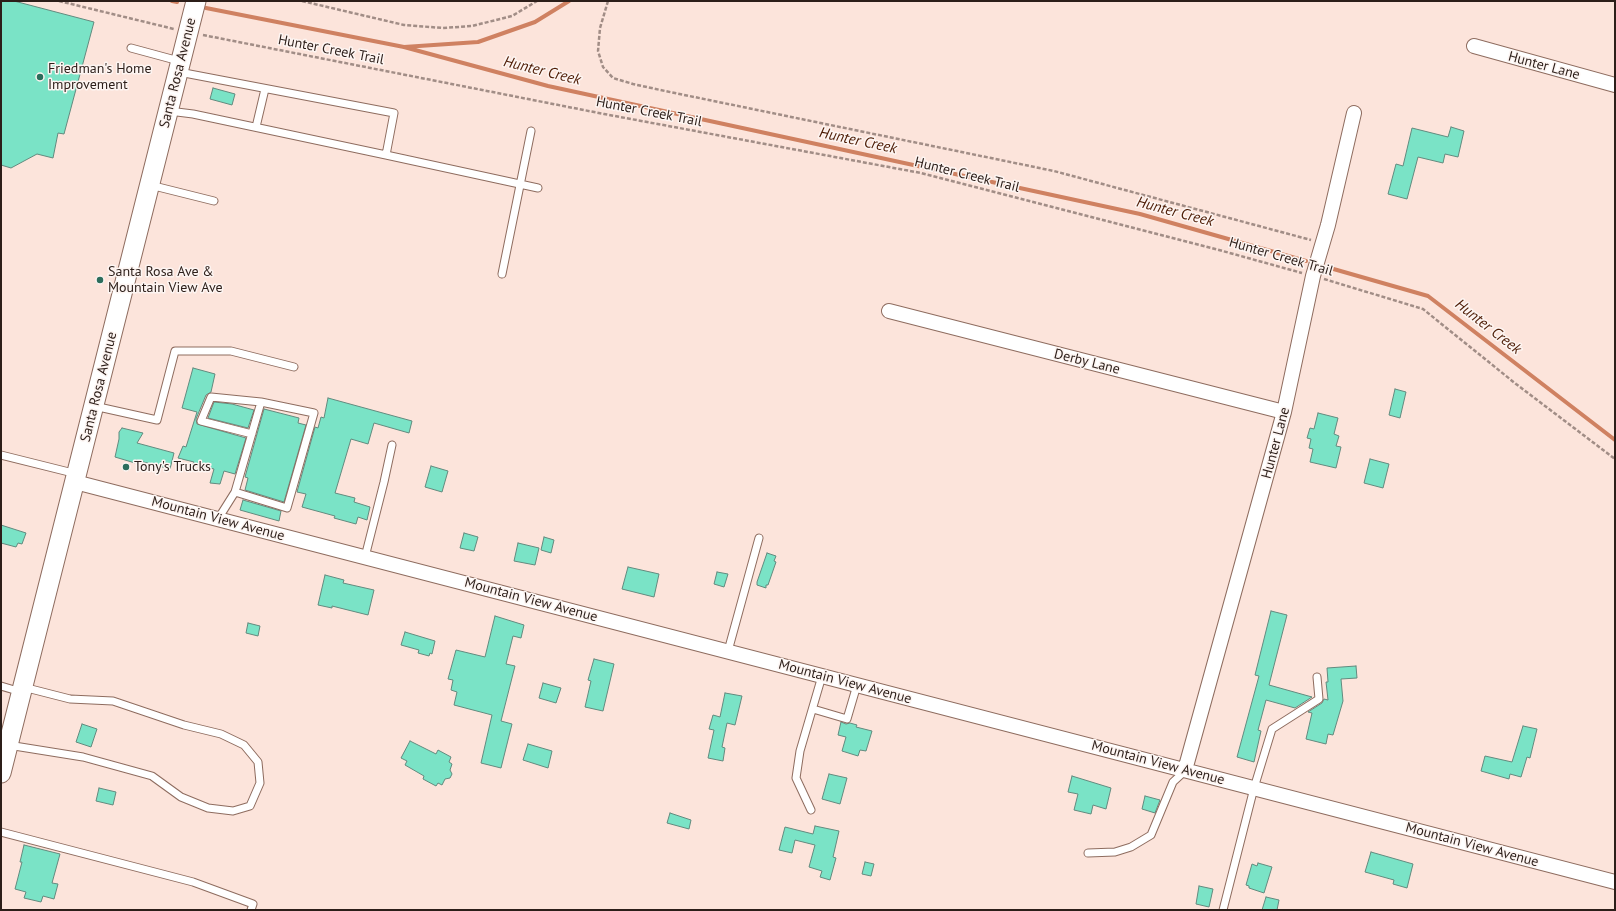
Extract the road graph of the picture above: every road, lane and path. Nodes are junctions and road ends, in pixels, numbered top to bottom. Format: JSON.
{"nodes":[{"id":1,"x":59,"y":1,"type":"edge"},
{"id":2,"x":196,"y":1,"type":"edge"},
{"id":3,"x":302,"y":1,"type":"edge"},
{"id":4,"x":537,"y":1,"type":"edge"},
{"id":5,"x":608,"y":1,"type":"edge"},
{"id":6,"x":188,"y":32,"type":"junction"},
{"id":7,"x":1474,"y":46,"type":"dead end"},
{"id":8,"x":131,"y":48,"type":"dead end"},
{"id":9,"x":180,"y":67,"type":"junction"},
{"id":10,"x":1615,"y":85,"type":"edge"},
{"id":11,"x":265,"y":89,"type":"junction"},
{"id":12,"x":168,"y":111,"type":"junction"},
{"id":13,"x":1354,"y":113,"type":"dead end"},
{"id":14,"x":256,"y":128,"type":"junction"},
{"id":15,"x":531,"y":131,"type":"dead end"},
{"id":16,"x":386,"y":155,"type":"junction"},
{"id":17,"x":520,"y":184,"type":"junction"},
{"id":18,"x":150,"y":185,"type":"junction"},
{"id":19,"x":538,"y":188,"type":"dead end"},
{"id":20,"x":214,"y":201,"type":"dead end"},
{"id":21,"x":1323,"y":242,"type":"junction"},
{"id":22,"x":502,"y":274,"type":"dead end"},
{"id":23,"x":1313,"y":276,"type":"junction"},
{"id":24,"x":889,"y":311,"type":"dead end"},
{"id":25,"x":294,"y":367,"type":"dead end"},
{"id":26,"x":261,"y":402,"type":"junction"},
{"id":27,"x":94,"y":406,"type":"junction"},
{"id":28,"x":1284,"y":412,"type":"junction"},
{"id":29,"x":252,"y":434,"type":"junction"},
{"id":30,"x":392,"y":445,"type":"dead end"},
{"id":31,"x":1,"y":455,"type":"edge"},
{"id":32,"x":1615,"y":459,"type":"edge"},
{"id":33,"x":76,"y":478,"type":"junction"},
{"id":34,"x":235,"y":492,"type":"junction"},
{"id":35,"x":218,"y":519,"type":"junction"},
{"id":36,"x":759,"y":538,"type":"dead end"},
{"id":37,"x":365,"y":557,"type":"junction"},
{"id":38,"x":728,"y":651,"type":"junction"},
{"id":39,"x":822,"y":676,"type":"junction"},
{"id":40,"x":1317,"y":677,"type":"dead end"},
{"id":41,"x":857,"y":685,"type":"junction"},
{"id":42,"x":1,"y":686,"type":"edge"},
{"id":43,"x":22,"y":689,"type":"junction"},
{"id":44,"x":813,"y":709,"type":"junction"},
{"id":45,"x":5,"y":749,"type":"edge"},
{"id":46,"x":1185,"y":770,"type":"junction"},
{"id":47,"x":1254,"y":788,"type":"junction"},
{"id":48,"x":811,"y":810,"type":"dead end"},
{"id":49,"x":1,"y":832,"type":"edge"},
{"id":50,"x":1088,"y":853,"type":"dead end"},
{"id":51,"x":1615,"y":882,"type":"edge"},
{"id":52,"x":251,"y":910,"type":"edge"},
{"id":53,"x":1222,"y":910,"type":"edge"}],
"edges":[{"from":1,"to":6,"type":"path","name":"Hunter Creek Trail"},
{"from":2,"to":6,"type":"main road","name":"Santa Rosa Avenue"},
{"from":3,"to":4,"type":"path"},
{"from":5,"to":21,"type":"path"},
{"from":6,"to":9,"type":"main road","name":"Santa Rosa Avenue"},
{"from":6,"to":23,"type":"path","name":"Hunter Creek Trail"},
{"from":7,"to":10,"type":"street","name":"Hunter Lane"},
{"from":8,"to":9,"type":"lane"},
{"from":9,"to":11,"type":"lane"},
{"from":9,"to":12,"type":"main road","name":"Santa Rosa Avenue"},
{"from":11,"to":14,"type":"lane"},
{"from":11,"to":16,"type":"lane"},
{"from":12,"to":14,"type":"lane"},
{"from":12,"to":18,"type":"main road","name":"Santa Rosa Avenue"},
{"from":13,"to":21,"type":"street","name":"Hunter Lane"},
{"from":14,"to":16,"type":"lane"},
{"from":15,"to":17,"type":"lane"},
{"from":16,"to":17,"type":"lane"},
{"from":17,"to":19,"type":"lane"},
{"from":17,"to":22,"type":"lane"},
{"from":18,"to":20,"type":"lane"},
{"from":18,"to":27,"type":"main road","name":"Santa Rosa Avenue"},
{"from":21,"to":23,"type":"street","name":"Hunter Lane"},
{"from":23,"to":28,"type":"street","name":"Hunter Lane"},
{"from":23,"to":32,"type":"path","name":"Hunter Creek Trail"},
{"from":24,"to":28,"type":"street","name":"Derby Lane"},
{"from":25,"to":27,"type":"lane"},
{"from":26,"to":29,"type":"lane"},
{"from":26,"to":29,"type":"lane"},
{"from":26,"to":34,"type":"lane"},
{"from":27,"to":33,"type":"main road","name":"Santa Rosa Avenue"},
{"from":28,"to":46,"type":"street","name":"Hunter Lane"},
{"from":29,"to":34,"type":"lane"},
{"from":30,"to":37,"type":"lane"},
{"from":31,"to":33,"type":"lane"},
{"from":33,"to":35,"type":"street","name":"Mountain View Avenue"},
{"from":33,"to":43,"type":"main road","name":"Santa Rosa Avenue"},
{"from":34,"to":35,"type":"lane"},
{"from":35,"to":37,"type":"street","name":"Mountain View Avenue"},
{"from":36,"to":38,"type":"lane"},
{"from":37,"to":38,"type":"street","name":"Mountain View Avenue"},
{"from":38,"to":39,"type":"street","name":"Mountain View Avenue"},
{"from":39,"to":41,"type":"street","name":"Mountain View Avenue"},
{"from":39,"to":44,"type":"lane"},
{"from":40,"to":47,"type":"lane"},
{"from":41,"to":44,"type":"lane"},
{"from":41,"to":46,"type":"street","name":"Mountain View Avenue"},
{"from":42,"to":43,"type":"lane"},
{"from":43,"to":45,"type":"main road","name":"Santa Rosa Avenue"},
{"from":43,"to":45,"type":"lane"},
{"from":44,"to":48,"type":"lane"},
{"from":46,"to":47,"type":"street","name":"Mountain View Avenue"},
{"from":46,"to":50,"type":"lane"},
{"from":47,"to":51,"type":"street","name":"Mountain View Avenue"},
{"from":47,"to":53,"type":"lane"},
{"from":49,"to":52,"type":"lane"}]}
